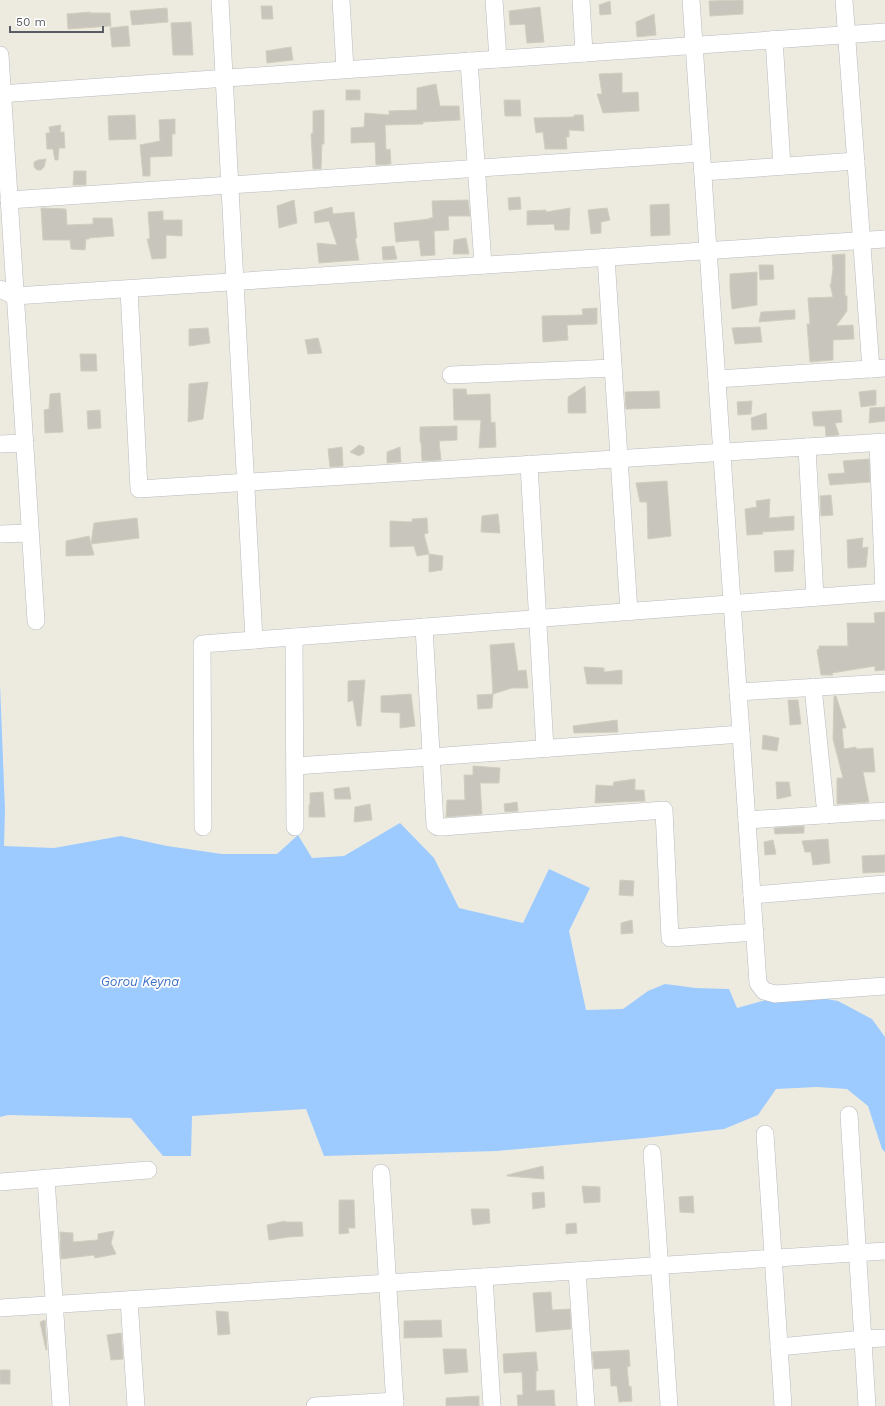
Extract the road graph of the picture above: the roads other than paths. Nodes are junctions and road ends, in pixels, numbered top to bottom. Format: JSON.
{"nodes":[{"id":1,"x":220,"y":0,"type":"edge"},
{"id":2,"x":342,"y":0,"type":"edge"},
{"id":3,"x":494,"y":0,"type":"edge"},
{"id":4,"x":581,"y":0,"type":"edge"},
{"id":5,"x":691,"y":0,"type":"edge"},
{"id":6,"x":844,"y":0,"type":"edge"},
{"id":7,"x":885,"y":32,"type":"edge"},
{"id":8,"x":846,"y":34,"type":"junction"},
{"id":9,"x":774,"y":39,"type":"junction"},
{"id":10,"x":694,"y":45,"type":"junction"},
{"id":11,"x":584,"y":53,"type":"junction"},
{"id":12,"x":0,"y":55,"type":"edge"},
{"id":13,"x":498,"y":59,"type":"junction"},
{"id":14,"x":469,"y":61,"type":"junction"},
{"id":15,"x":345,"y":69,"type":"junction"},
{"id":16,"x":224,"y":78,"type":"junction"},
{"id":17,"x":1,"y":94,"type":"edge"},
{"id":18,"x":701,"y":153,"type":"junction"},
{"id":19,"x":856,"y":161,"type":"junction"},
{"id":20,"x":782,"y":166,"type":"junction"},
{"id":21,"x":476,"y":168,"type":"junction"},
{"id":22,"x":703,"y":172,"type":"junction"},
{"id":23,"x":230,"y":185,"type":"junction"},
{"id":24,"x":9,"y":200,"type":"junction"},
{"id":25,"x":885,"y":239,"type":"edge"},
{"id":26,"x":862,"y":240,"type":"junction"},
{"id":27,"x":708,"y":250,"type":"junction"},
{"id":28,"x":606,"y":257,"type":"junction"},
{"id":29,"x":482,"y":265,"type":"junction"},
{"id":30,"x":235,"y":282,"type":"junction"},
{"id":31,"x":0,"y":289,"type":"edge"},
{"id":32,"x":130,"y":289,"type":"junction"},
{"id":33,"x":15,"y":296,"type":"junction"},
{"id":34,"x":614,"y":368,"type":"junction"},
{"id":35,"x":878,"y":369,"type":"edge"},
{"id":36,"x":451,"y":375,"type":"dead end"},
{"id":37,"x":717,"y":379,"type":"junction"},
{"id":38,"x":882,"y":442,"type":"edge"},
{"id":39,"x":25,"y":443,"type":"junction"},
{"id":40,"x":0,"y":444,"type":"edge"},
{"id":41,"x":807,"y":447,"type":"junction"},
{"id":42,"x":722,"y":452,"type":"junction"},
{"id":43,"x":619,"y":459,"type":"junction"},
{"id":44,"x":529,"y":464,"type":"junction"},
{"id":45,"x":245,"y":482,"type":"junction"},
{"id":46,"x":30,"y":533,"type":"junction"},
{"id":47,"x":0,"y":534,"type":"edge"},
{"id":48,"x":885,"y":592,"type":"edge"},
{"id":49,"x":815,"y":597,"type":"junction"},
{"id":50,"x":732,"y":604,"type":"junction"},
{"id":51,"x":629,"y":612,"type":"junction"},
{"id":52,"x":538,"y":619,"type":"junction"},
{"id":53,"x":36,"y":621,"type":"dead end"},
{"id":54,"x":424,"y":627,"type":"junction"},
{"id":55,"x":294,"y":637,"type":"junction"},
{"id":56,"x":254,"y":640,"type":"junction"},
{"id":57,"x":885,"y":683,"type":"edge"},
{"id":58,"x":814,"y":687,"type":"junction"},
{"id":59,"x":738,"y":692,"type":"junction"},
{"id":60,"x":741,"y":734,"type":"junction"},
{"id":61,"x":545,"y":749,"type":"junction"},
{"id":62,"x":431,"y":758,"type":"junction"},
{"id":63,"x":295,"y":766,"type":"junction"},
{"id":64,"x":885,"y":811,"type":"edge"},
{"id":65,"x":826,"y":815,"type":"junction"},
{"id":66,"x":747,"y":820,"type":"junction"},
{"id":67,"x":203,"y":827,"type":"dead end"},
{"id":68,"x":295,"y":828,"type":"dead end"},
{"id":69,"x":885,"y":884,"type":"edge"},
{"id":70,"x":752,"y":895,"type":"junction"},
{"id":71,"x":754,"y":932,"type":"junction"},
{"id":72,"x":885,"y":986,"type":"edge"},
{"id":73,"x":849,"y":1115,"type":"dead end"},
{"id":74,"x":765,"y":1134,"type":"dead end"},
{"id":75,"x":652,"y":1153,"type":"dead end"},
{"id":76,"x":148,"y":1170,"type":"dead end"},
{"id":77,"x":381,"y":1173,"type":"dead end"},
{"id":78,"x":46,"y":1178,"type":"junction"},
{"id":79,"x":0,"y":1182,"type":"edge"},
{"id":80,"x":885,"y":1251,"type":"edge"},
{"id":81,"x":857,"y":1253,"type":"junction"},
{"id":82,"x":773,"y":1258,"type":"junction"},
{"id":83,"x":660,"y":1266,"type":"junction"},
{"id":84,"x":577,"y":1271,"type":"junction"},
{"id":85,"x":484,"y":1277,"type":"junction"},
{"id":86,"x":388,"y":1283,"type":"junction"},
{"id":87,"x":129,"y":1300,"type":"junction"},
{"id":88,"x":54,"y":1304,"type":"junction"},
{"id":89,"x":0,"y":1308,"type":"edge"},
{"id":90,"x":885,"y":1338,"type":"edge"},
{"id":91,"x":863,"y":1339,"type":"junction"},
{"id":92,"x":779,"y":1347,"type":"junction"},
{"id":93,"x":395,"y":1404,"type":"edge"},
{"id":94,"x":60,"y":1406,"type":"edge"},
{"id":95,"x":136,"y":1406,"type":"edge"},
{"id":96,"x":315,"y":1406,"type":"edge"},
{"id":97,"x":492,"y":1406,"type":"edge"},
{"id":98,"x":586,"y":1406,"type":"edge"},
{"id":99,"x":669,"y":1406,"type":"edge"},
{"id":100,"x":783,"y":1406,"type":"edge"},
{"id":101,"x":867,"y":1406,"type":"edge"}],
"edges":[{"from":1,"to":16,"type":"street"},
{"from":2,"to":15,"type":"street"},
{"from":3,"to":13,"type":"street"},
{"from":4,"to":11,"type":"street"},
{"from":5,"to":10,"type":"street"},
{"from":6,"to":8,"type":"street"},
{"from":7,"to":8,"type":"street"},
{"from":8,"to":9,"type":"street"},
{"from":8,"to":19,"type":"street"},
{"from":9,"to":10,"type":"street"},
{"from":9,"to":20,"type":"street"},
{"from":10,"to":11,"type":"street"},
{"from":10,"to":18,"type":"street"},
{"from":11,"to":13,"type":"street"},
{"from":12,"to":17,"type":"street"},
{"from":13,"to":14,"type":"street"},
{"from":14,"to":15,"type":"street"},
{"from":14,"to":21,"type":"street"},
{"from":15,"to":16,"type":"street"},
{"from":16,"to":17,"type":"street"},
{"from":16,"to":23,"type":"street"},
{"from":17,"to":24,"type":"street"},
{"from":18,"to":21,"type":"street"},
{"from":18,"to":22,"type":"street"},
{"from":19,"to":20,"type":"street"},
{"from":19,"to":26,"type":"street"},
{"from":20,"to":22,"type":"street"},
{"from":21,"to":23,"type":"street"},
{"from":21,"to":29,"type":"street"},
{"from":22,"to":27,"type":"street"},
{"from":23,"to":24,"type":"street"},
{"from":23,"to":30,"type":"street"},
{"from":24,"to":33,"type":"street"},
{"from":25,"to":26,"type":"street"},
{"from":26,"to":27,"type":"street"},
{"from":26,"to":35,"type":"street"},
{"from":27,"to":28,"type":"street"},
{"from":27,"to":37,"type":"street"},
{"from":28,"to":29,"type":"street"},
{"from":28,"to":34,"type":"street"},
{"from":29,"to":30,"type":"street"},
{"from":30,"to":32,"type":"street"},
{"from":30,"to":45,"type":"street"},
{"from":31,"to":33,"type":"street"},
{"from":32,"to":33,"type":"street"},
{"from":32,"to":45,"type":"street"},
{"from":33,"to":39,"type":"street"},
{"from":34,"to":36,"type":"street"},
{"from":34,"to":43,"type":"street"},
{"from":35,"to":37,"type":"street"},
{"from":37,"to":42,"type":"street"},
{"from":38,"to":41,"type":"street"},
{"from":38,"to":48,"type":"street"},
{"from":39,"to":40,"type":"street"},
{"from":39,"to":46,"type":"street"},
{"from":41,"to":42,"type":"street"},
{"from":41,"to":49,"type":"street"},
{"from":42,"to":43,"type":"street"},
{"from":42,"to":50,"type":"street"},
{"from":43,"to":44,"type":"street"},
{"from":43,"to":51,"type":"street"},
{"from":44,"to":45,"type":"street"},
{"from":44,"to":52,"type":"street"},
{"from":45,"to":56,"type":"street"},
{"from":46,"to":47,"type":"street"},
{"from":46,"to":53,"type":"street"},
{"from":48,"to":49,"type":"street"},
{"from":49,"to":50,"type":"street"},
{"from":50,"to":51,"type":"street"},
{"from":50,"to":59,"type":"street"},
{"from":51,"to":52,"type":"street"},
{"from":52,"to":54,"type":"street"},
{"from":52,"to":61,"type":"street"},
{"from":54,"to":55,"type":"street"},
{"from":54,"to":62,"type":"street"},
{"from":55,"to":56,"type":"street"},
{"from":55,"to":63,"type":"street"},
{"from":56,"to":67,"type":"street"},
{"from":57,"to":58,"type":"street"},
{"from":58,"to":59,"type":"street"},
{"from":58,"to":65,"type":"street"},
{"from":59,"to":60,"type":"street"},
{"from":60,"to":61,"type":"street"},
{"from":60,"to":66,"type":"street"},
{"from":61,"to":62,"type":"street"},
{"from":62,"to":63,"type":"street"},
{"from":62,"to":71,"type":"street"},
{"from":63,"to":68,"type":"street"},
{"from":64,"to":65,"type":"street"},
{"from":65,"to":66,"type":"street"},
{"from":66,"to":70,"type":"street"},
{"from":69,"to":70,"type":"street"},
{"from":70,"to":71,"type":"street"},
{"from":71,"to":72,"type":"street"},
{"from":73,"to":81,"type":"street"},
{"from":74,"to":82,"type":"street"},
{"from":75,"to":83,"type":"street"},
{"from":76,"to":78,"type":"street"},
{"from":77,"to":86,"type":"street"},
{"from":78,"to":79,"type":"street"},
{"from":78,"to":88,"type":"street"},
{"from":80,"to":81,"type":"street"},
{"from":81,"to":82,"type":"street"},
{"from":81,"to":91,"type":"street"},
{"from":82,"to":83,"type":"street"},
{"from":82,"to":92,"type":"street"},
{"from":83,"to":84,"type":"street"},
{"from":83,"to":99,"type":"street"},
{"from":84,"to":85,"type":"street"},
{"from":84,"to":98,"type":"street"},
{"from":85,"to":86,"type":"street"},
{"from":85,"to":97,"type":"street"},
{"from":86,"to":87,"type":"street"},
{"from":86,"to":93,"type":"street"},
{"from":87,"to":88,"type":"street"},
{"from":87,"to":95,"type":"street"},
{"from":88,"to":89,"type":"street"},
{"from":88,"to":94,"type":"street"},
{"from":90,"to":91,"type":"street"},
{"from":91,"to":92,"type":"street"},
{"from":91,"to":101,"type":"street"},
{"from":92,"to":100,"type":"street"},
{"from":93,"to":96,"type":"street"}]}
